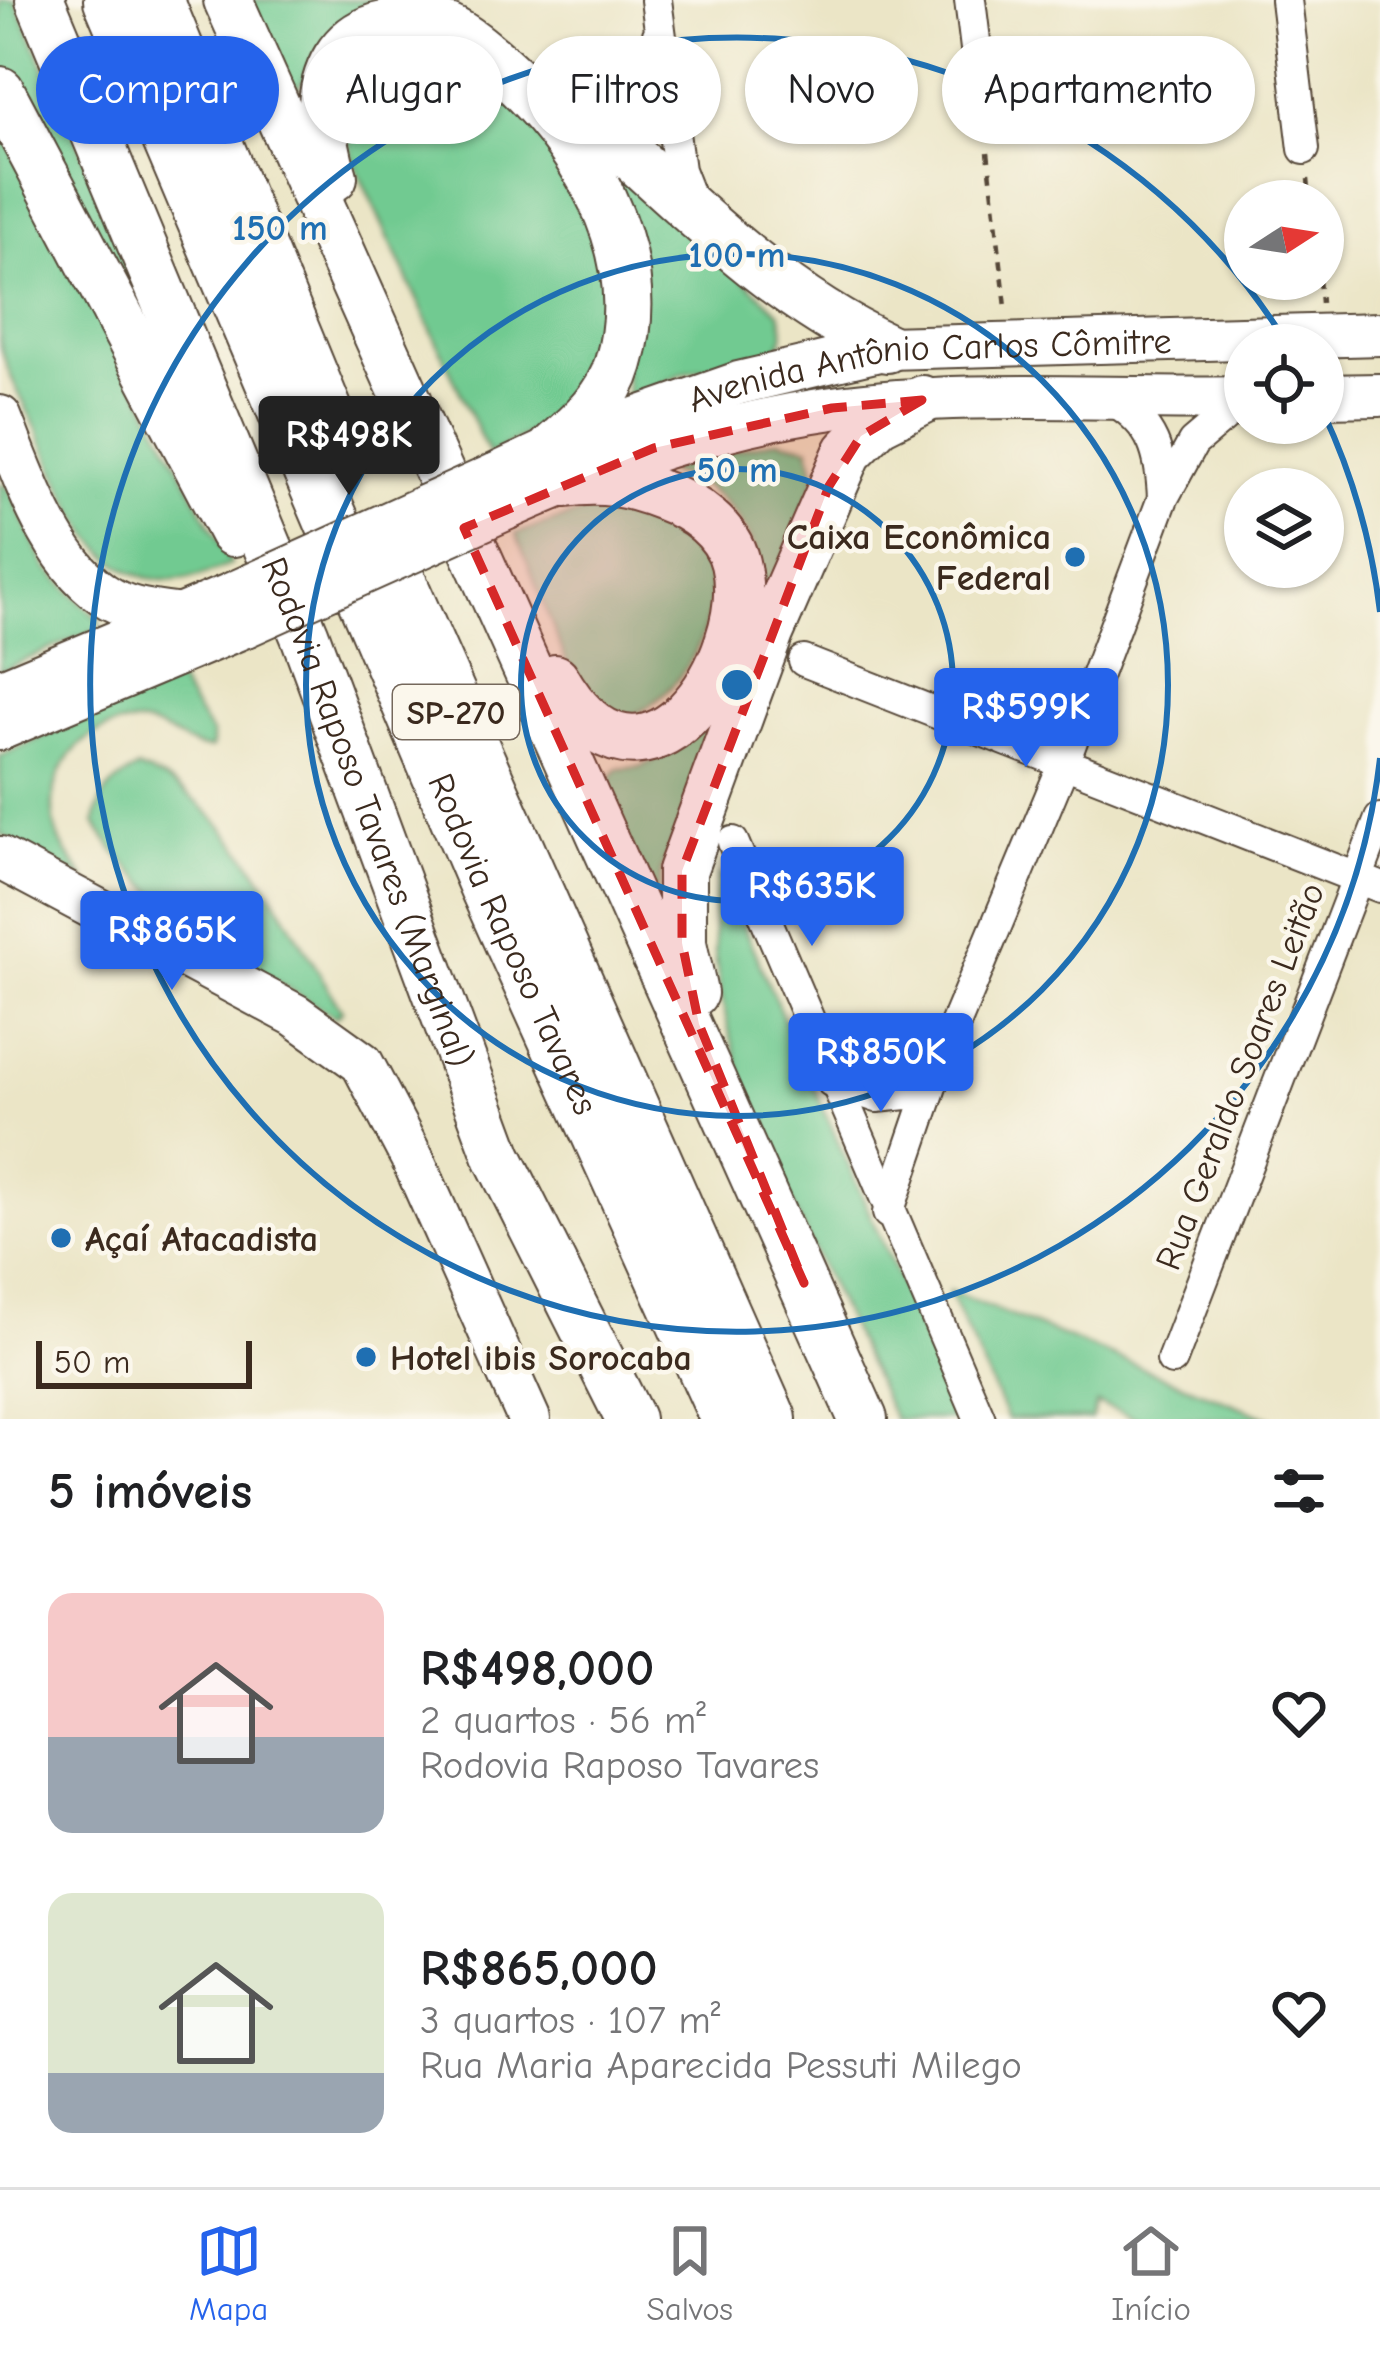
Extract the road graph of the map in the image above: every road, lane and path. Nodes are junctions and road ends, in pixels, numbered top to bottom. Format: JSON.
{"nodes":[{"id":1,"x":40,"y":0,"type":"edge"},
{"id":2,"x":111,"y":0,"type":"edge"},
{"id":3,"x":156,"y":0,"type":"edge"},
{"id":4,"x":228,"y":0,"type":"edge"},
{"id":5,"x":449,"y":0,"type":"edge"},
{"id":6,"x":970,"y":0,"type":"edge"},
{"id":7,"x":1286,"y":0,"type":"edge"},
{"id":8,"x":657,"y":15,"type":"edge"},
{"id":9,"x":974,"y":36,"type":"edge"},
{"id":10,"x":527,"y":65,"type":"edge"},
{"id":11,"x":0,"y":91,"type":"edge"},
{"id":12,"x":619,"y":144,"type":"edge"},
{"id":13,"x":987,"y":144,"type":"edge"},
{"id":14,"x":1304,"y":149,"type":"dead end"},
{"id":15,"x":695,"y":211,"type":"junction"},
{"id":16,"x":1380,"y":334,"type":"edge"},
{"id":17,"x":1010,"y":344,"type":"junction"},
{"id":18,"x":887,"y":348,"type":"junction"},
{"id":19,"x":397,"y":376,"type":"junction"},
{"id":20,"x":1380,"y":395,"type":"edge"},
{"id":21,"x":1344,"y":396,"type":"edge"},
{"id":22,"x":1224,"y":398,"type":"edge"},
{"id":23,"x":922,"y":400,"type":"junction"},
{"id":24,"x":1114,"y":401,"type":"junction"},
{"id":25,"x":1224,"y":416,"type":"edge"},
{"id":26,"x":0,"y":418,"type":"edge"},
{"id":27,"x":428,"y":448,"type":"junction"},
{"id":28,"x":559,"y":465,"type":"junction"},
{"id":29,"x":13,"y":472,"type":"edge"},
{"id":30,"x":1163,"y":498,"type":"junction"},
{"id":31,"x":240,"y":609,"type":"junction"},
{"id":32,"x":184,"y":616,"type":"junction"},
{"id":33,"x":805,"y":661,"type":"dead end"},
{"id":34,"x":82,"y":675,"type":"junction"},
{"id":35,"x":0,"y":692,"type":"edge"},
{"id":36,"x":0,"y":729,"type":"edge"},
{"id":37,"x":1065,"y":760,"type":"junction"},
{"id":38,"x":355,"y":772,"type":"junction"},
{"id":39,"x":1380,"y":820,"type":"edge"},
{"id":40,"x":733,"y":842,"type":"dead end"},
{"id":41,"x":0,"y":858,"type":"edge"},
{"id":42,"x":1368,"y":882,"type":"edge"},
{"id":43,"x":486,"y":885,"type":"junction"},
{"id":44,"x":939,"y":1063,"type":"junction"},
{"id":45,"x":831,"y":1081,"type":"junction"},
{"id":46,"x":917,"y":1093,"type":"junction"},
{"id":47,"x":872,"y":1176,"type":"junction"},
{"id":48,"x":888,"y":1213,"type":"junction"},
{"id":49,"x":804,"y":1283,"type":"junction"},
{"id":50,"x":1172,"y":1360,"type":"dead end"},
{"id":51,"x":529,"y":1419,"type":"edge"},
{"id":52,"x":630,"y":1419,"type":"edge"},
{"id":53,"x":687,"y":1419,"type":"edge"},
{"id":54,"x":728,"y":1419,"type":"edge"},
{"id":55,"x":770,"y":1419,"type":"edge"},
{"id":56,"x":863,"y":1419,"type":"edge"},
{"id":57,"x":980,"y":1419,"type":"edge"}],
"edges":[{"from":1,"to":38,"type":"highway","name":"Rodovia Raposo Tavares (Marginal)","number":"SP-270"},
{"from":2,"to":43,"type":"highway","name":"Rodovia Raposo Tavares","number":"SP-270"},
{"from":3,"to":55,"type":"highway","name":"Rodovia Raposo Tavares","number":"SP-270"},
{"from":4,"to":19,"type":"highway","number":"SP-270"},
{"from":5,"to":10,"type":"highway"},
{"from":6,"to":9,"type":"street"},
{"from":7,"to":14,"type":"street"},
{"from":8,"to":15,"type":"street"},
{"from":11,"to":38,"type":"highway"},
{"from":12,"to":15,"type":"highway"},
{"from":13,"to":17,"type":"path"},
{"from":15,"to":18,"type":"highway"},
{"from":16,"to":17,"type":"main road","name":"Avenida Antônio Carlos Cômitre"},
{"from":17,"to":18,"type":"main road","name":"Avenida Antônio Carlos Cômitre"},
{"from":18,"to":28,"type":"main road","name":"Avenida Antônio Carlos Cômitre"},
{"from":19,"to":27,"type":"highway","number":"SP-270"},
{"from":19,"to":28,"type":"highway"},
{"from":20,"to":21,"type":"main road"},
{"from":22,"to":24,"type":"main road","name":"Avenida Antônio Carlos Cômitre"},
{"from":23,"to":24,"type":"main road","name":"Avenida Antônio Carlos Cômitre"},
{"from":23,"to":28,"type":"main road","name":"Avenida Antônio Carlos Cômitre"},
{"from":23,"to":49,"type":"highway"},
{"from":24,"to":30,"type":"street"},
{"from":25,"to":30,"type":"street"},
{"from":26,"to":29,"type":"main road"},
{"from":27,"to":28,"type":"highway"},
{"from":27,"to":49,"type":"highway","number":"SP-270"},
{"from":28,"to":31,"type":"main road","name":"Avenida Antônio Carlos Cômitre","bridge":true},
{"from":29,"to":32,"type":"main road"},
{"from":30,"to":37,"type":"street"},
{"from":31,"to":32,"type":"main road"},
{"from":31,"to":34,"type":"main road"},
{"from":32,"to":34,"type":"main road"},
{"from":33,"to":37,"type":"street"},
{"from":34,"to":35,"type":"main road"},
{"from":34,"to":36,"type":"main road"},
{"from":37,"to":42,"type":"street"},
{"from":37,"to":44,"type":"street"},
{"from":38,"to":52,"type":"highway","name":"Rodovia Raposo Tavares (Marginal)","number":"SP-270"},
{"from":39,"to":42,"type":"street","name":"Rua Geraldo Soares Leitão"},
{"from":40,"to":45,"type":"street"},
{"from":41,"to":51,"type":"main road"},
{"from":42,"to":50,"type":"street","name":"Rua Geraldo Soares Leitão"},
{"from":43,"to":53,"type":"highway"},
{"from":43,"to":54,"type":"highway","name":"Rodovia Raposo Tavares","number":"SP-270"},
{"from":44,"to":46,"type":"street"},
{"from":44,"to":48,"type":"street"},
{"from":45,"to":46,"type":"street"},
{"from":45,"to":47,"type":"street"},
{"from":46,"to":47,"type":"street"},
{"from":47,"to":48,"type":"street"},
{"from":48,"to":57,"type":"street"},
{"from":49,"to":56,"type":"highway","number":"SP-270"}]}
